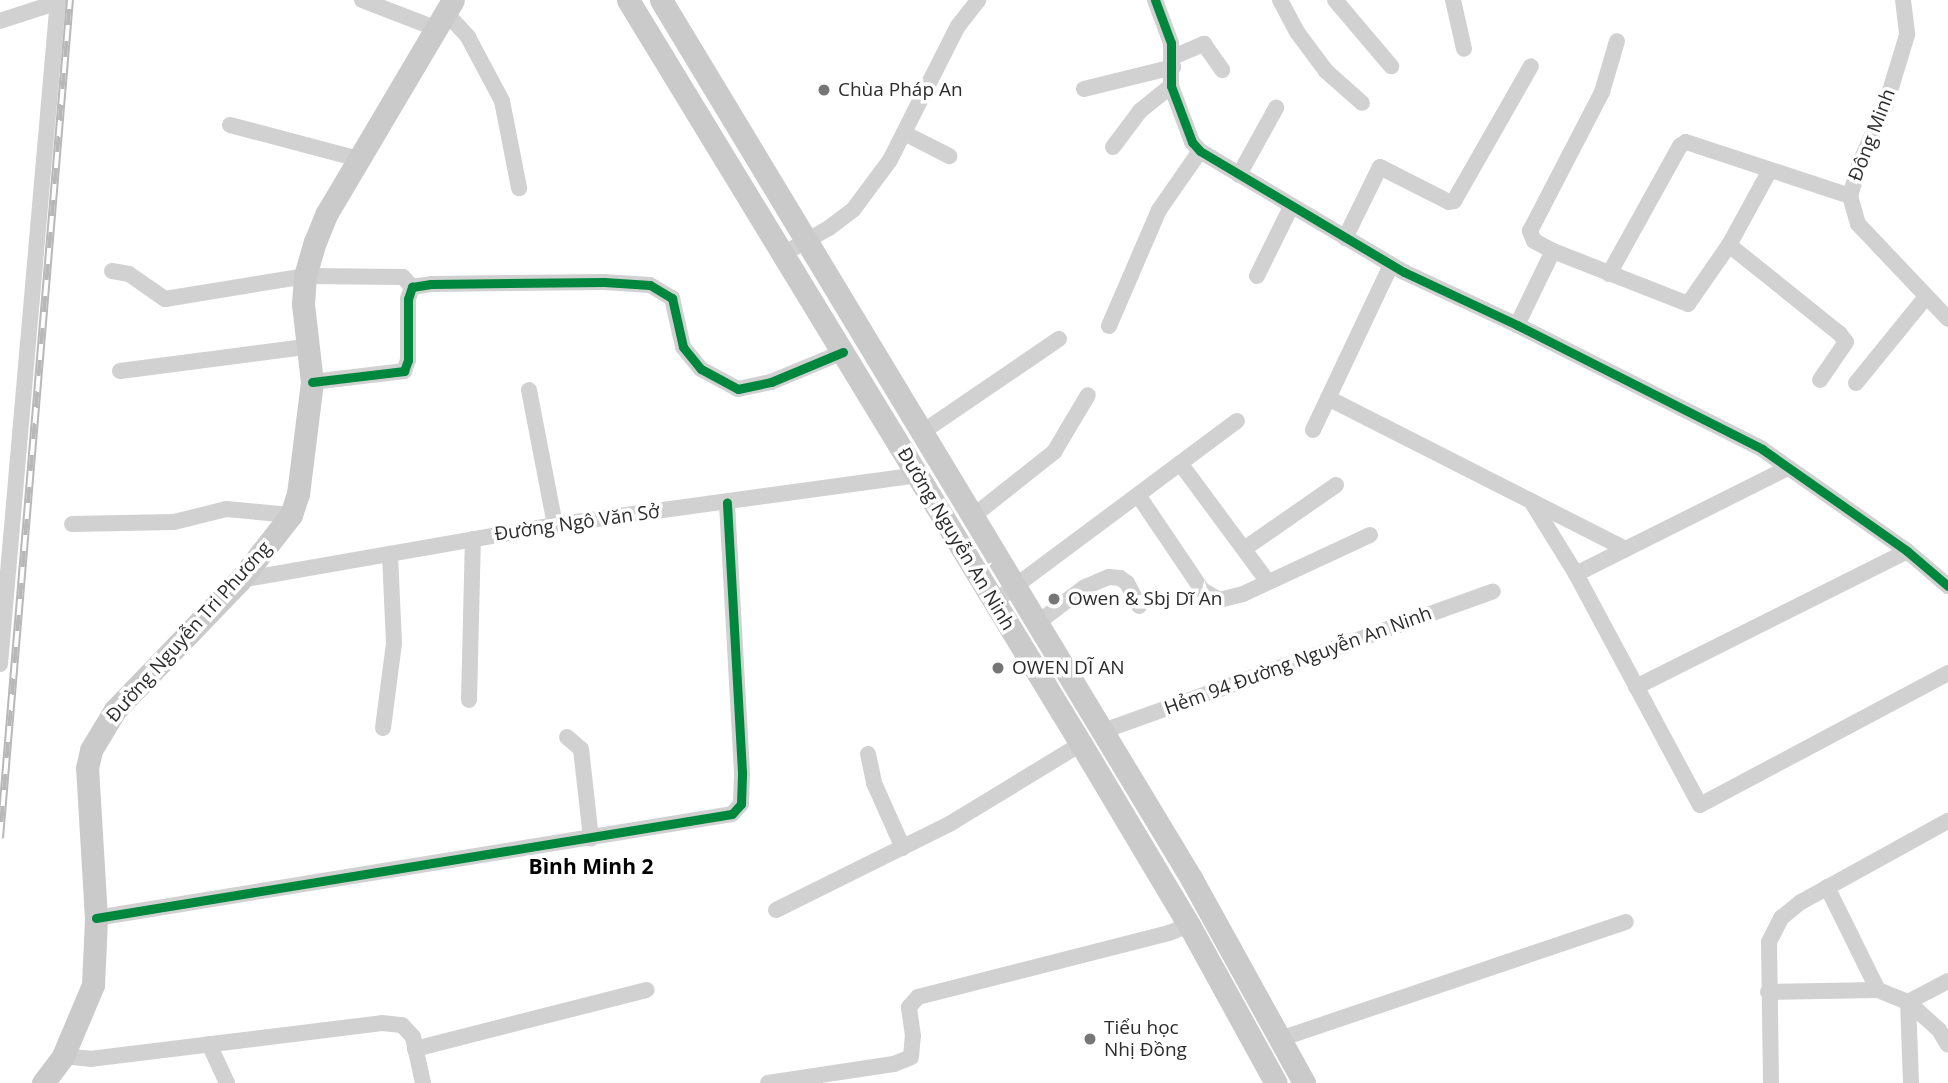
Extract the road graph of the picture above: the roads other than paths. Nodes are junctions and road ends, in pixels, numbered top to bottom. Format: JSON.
{"nodes":[{"id":1,"x":362,"y":0,"type":"edge"},
{"id":2,"x":628,"y":0,"type":"edge"},
{"id":3,"x":661,"y":0,"type":"edge"},
{"id":4,"x":978,"y":0,"type":"edge"},
{"id":5,"x":1156,"y":0,"type":"edge"},
{"id":6,"x":1280,"y":0,"type":"edge"},
{"id":7,"x":1335,"y":0,"type":"edge"},
{"id":8,"x":1453,"y":0,"type":"edge"},
{"id":9,"x":1903,"y":0,"type":"edge"},
{"id":10,"x":58,"y":1,"type":"edge"},
{"id":11,"x":445,"y":13,"type":"edge"},
{"id":12,"x":0,"y":20,"type":"edge"},
{"id":13,"x":1617,"y":41,"type":"dead end"},
{"id":14,"x":1464,"y":49,"type":"dead end"},
{"id":15,"x":1173,"y":62,"type":"junction"},
{"id":16,"x":1391,"y":66,"type":"dead end"},
{"id":17,"x":1531,"y":66,"type":"dead end"},
{"id":18,"x":1222,"y":70,"type":"dead end"},
{"id":19,"x":1171,"y":86,"type":"junction"},
{"id":20,"x":1084,"y":89,"type":"dead end"},
{"id":21,"x":1362,"y":103,"type":"dead end"},
{"id":22,"x":1276,"y":108,"type":"dead end"},
{"id":23,"x":230,"y":125,"type":"dead end"},
{"id":24,"x":904,"y":133,"type":"junction"},
{"id":25,"x":1113,"y":147,"type":"dead end"},
{"id":26,"x":1200,"y":151,"type":"junction"},
{"id":27,"x":949,"y":156,"type":"dead end"},
{"id":28,"x":359,"y":159,"type":"junction"},
{"id":29,"x":1770,"y":170,"type":"junction"},
{"id":30,"x":1239,"y":176,"type":"junction"},
{"id":31,"x":519,"y":188,"type":"dead end"},
{"id":32,"x":1850,"y":196,"type":"junction"},
{"id":33,"x":1291,"y":207,"type":"junction"},
{"id":34,"x":1345,"y":238,"type":"junction"},
{"id":35,"x":807,"y":241,"type":"junction"},
{"id":36,"x":1729,"y":245,"type":"junction"},
{"id":37,"x":1553,"y":251,"type":"junction"},
{"id":38,"x":783,"y":254,"type":"junction"},
{"id":39,"x":1391,"y":265,"type":"junction"},
{"id":40,"x":112,"y":271,"type":"dead end"},
{"id":41,"x":1609,"y":274,"type":"junction"},
{"id":42,"x":305,"y":276,"type":"junction"},
{"id":43,"x":1257,"y":276,"type":"dead end"},
{"id":44,"x":412,"y":287,"type":"junction"},
{"id":45,"x":1926,"y":297,"type":"junction"},
{"id":46,"x":1948,"y":319,"type":"edge"},
{"id":47,"x":1517,"y":325,"type":"junction"},
{"id":48,"x":1109,"y":326,"type":"dead end"},
{"id":49,"x":1059,"y":339,"type":"dead end"},
{"id":50,"x":306,"y":347,"type":"junction"},
{"id":51,"x":844,"y":352,"type":"junction"},
{"id":52,"x":120,"y":371,"type":"dead end"},
{"id":53,"x":1820,"y":380,"type":"dead end"},
{"id":54,"x":312,"y":382,"type":"junction"},
{"id":55,"x":1856,"y":383,"type":"dead end"},
{"id":56,"x":529,"y":390,"type":"dead end"},
{"id":57,"x":1088,"y":395,"type":"dead end"},
{"id":58,"x":1328,"y":398,"type":"junction"},
{"id":59,"x":1237,"y":421,"type":"dead end"},
{"id":60,"x":1313,"y":430,"type":"dead end"},
{"id":61,"x":921,"y":433,"type":"junction"},
{"id":62,"x":1180,"y":463,"type":"junction"},
{"id":63,"x":18,"y":468,"type":"junction"},
{"id":64,"x":1788,"y":468,"type":"junction"},
{"id":65,"x":0,"y":469,"type":"edge"},
{"id":66,"x":916,"y":475,"type":"junction"},
{"id":67,"x":1336,"y":485,"type":"dead end"},
{"id":68,"x":1138,"y":495,"type":"junction"},
{"id":69,"x":1531,"y":501,"type":"junction"},
{"id":70,"x":727,"y":502,"type":"junction"},
{"id":71,"x":290,"y":515,"type":"junction"},
{"id":72,"x":972,"y":517,"type":"junction"},
{"id":73,"x":72,"y":524,"type":"dead end"},
{"id":74,"x":555,"y":525,"type":"junction"},
{"id":75,"x":1370,"y":535,"type":"dead end"},
{"id":76,"x":473,"y":539,"type":"junction"},
{"id":77,"x":1244,"y":549,"type":"junction"},
{"id":78,"x":1626,"y":549,"type":"junction"},
{"id":79,"x":1907,"y":551,"type":"junction"},
{"id":80,"x":390,"y":554,"type":"junction"},
{"id":81,"x":1576,"y":574,"type":"junction"},
{"id":82,"x":240,"y":580,"type":"junction"},
{"id":83,"x":1268,"y":582,"type":"junction"},
{"id":84,"x":1948,"y":586,"type":"edge"},
{"id":85,"x":1014,"y":588,"type":"junction"},
{"id":86,"x":1493,"y":591,"type":"dead end"},
{"id":87,"x":994,"y":602,"type":"junction"},
{"id":88,"x":1139,"y":606,"type":"dead end"},
{"id":89,"x":1037,"y":624,"type":"junction"},
{"id":90,"x":0,"y":664,"type":"edge"},
{"id":91,"x":1948,"y":673,"type":"edge"},
{"id":92,"x":1636,"y":687,"type":"junction"},
{"id":93,"x":469,"y":700,"type":"dead end"},
{"id":94,"x":383,"y":728,"type":"dead end"},
{"id":95,"x":1103,"y":731,"type":"junction"},
{"id":96,"x":567,"y":737,"type":"dead end"},
{"id":97,"x":1081,"y":744,"type":"junction"},
{"id":98,"x":868,"y":754,"type":"dead end"},
{"id":99,"x":1948,"y":821,"type":"edge"},
{"id":100,"x":591,"y":838,"type":"junction"},
{"id":101,"x":903,"y":848,"type":"junction"},
{"id":102,"x":1827,"y":887,"type":"junction"},
{"id":103,"x":776,"y":910,"type":"dead end"},
{"id":104,"x":1212,"y":912,"type":"junction"},
{"id":105,"x":96,"y":918,"type":"junction"},
{"id":106,"x":1626,"y":922,"type":"dead end"},
{"id":107,"x":1189,"y":925,"type":"junction"},
{"id":108,"x":1948,"y":981,"type":"edge"},
{"id":109,"x":647,"y":990,"type":"dead end"},
{"id":110,"x":1878,"y":990,"type":"junction"},
{"id":111,"x":1768,"y":992,"type":"junction"},
{"id":112,"x":1908,"y":1002,"type":"junction"},
{"id":113,"x":1280,"y":1040,"type":"junction"},
{"id":114,"x":209,"y":1044,"type":"junction"},
{"id":115,"x":1948,"y":1045,"type":"edge"},
{"id":116,"x":415,"y":1049,"type":"junction"},
{"id":117,"x":63,"y":1056,"type":"junction"},
{"id":118,"x":43,"y":1083,"type":"edge"},
{"id":119,"x":227,"y":1083,"type":"edge"},
{"id":120,"x":424,"y":1083,"type":"edge"},
{"id":121,"x":768,"y":1083,"type":"edge"},
{"id":122,"x":1276,"y":1083,"type":"edge"},
{"id":123,"x":1304,"y":1083,"type":"edge"},
{"id":124,"x":1771,"y":1083,"type":"edge"},
{"id":125,"x":1911,"y":1083,"type":"edge"}],
"edges":[{"from":1,"to":11,"type":"street"},
{"from":2,"to":38,"type":"main road","name":"Đường Nguyễn An Ninh"},
{"from":3,"to":35,"type":"main road","name":"Đường Nguyễn An Ninh"},
{"from":4,"to":24,"type":"street"},
{"from":5,"to":15,"type":"street"},
{"from":6,"to":21,"type":"street"},
{"from":7,"to":16,"type":"street"},
{"from":8,"to":14,"type":"street"},
{"from":9,"to":32,"type":"street","name":"Đông Minh"},
{"from":10,"to":12,"type":"street"},
{"from":10,"to":63,"type":"street"},
{"from":11,"to":28,"type":"main road","name":"Đường Nguyễn Tri Phương"},
{"from":11,"to":31,"type":"street"},
{"from":13,"to":37,"type":"street"},
{"from":15,"to":18,"type":"street"},
{"from":15,"to":19,"type":"street"},
{"from":15,"to":20,"type":"street"},
{"from":17,"to":34,"type":"street"},
{"from":19,"to":25,"type":"street"},
{"from":19,"to":26,"type":"street"},
{"from":22,"to":30,"type":"street"},
{"from":23,"to":28,"type":"street"},
{"from":24,"to":27,"type":"street"},
{"from":24,"to":35,"type":"street"},
{"from":26,"to":30,"type":"street"},
{"from":26,"to":48,"type":"street"},
{"from":28,"to":42,"type":"main road","name":"Đường Nguyễn Tri Phương"},
{"from":29,"to":32,"type":"street"},
{"from":29,"to":36,"type":"street"},
{"from":29,"to":41,"type":"street"},
{"from":30,"to":33,"type":"street"},
{"from":32,"to":45,"type":"street","name":"Đông Minh"},
{"from":33,"to":34,"type":"street"},
{"from":33,"to":43,"type":"street"},
{"from":34,"to":39,"type":"street"},
{"from":35,"to":38,"type":"street"},
{"from":35,"to":61,"type":"main road","name":"Đường Nguyễn An Ninh"},
{"from":36,"to":41,"type":"street"},
{"from":36,"to":53,"type":"street"},
{"from":37,"to":41,"type":"street"},
{"from":37,"to":47,"type":"street"},
{"from":38,"to":51,"type":"main road","name":"Đường Nguyễn An Ninh"},
{"from":39,"to":47,"type":"street"},
{"from":39,"to":58,"type":"street"},
{"from":40,"to":42,"type":"street"},
{"from":42,"to":44,"type":"street"},
{"from":42,"to":50,"type":"main road","name":"Đường Nguyễn Tri Phương"},
{"from":44,"to":51,"type":"street"},
{"from":44,"to":54,"type":"street"},
{"from":45,"to":46,"type":"street","name":"Đông Minh"},
{"from":45,"to":55,"type":"street"},
{"from":47,"to":64,"type":"street"},
{"from":49,"to":61,"type":"street"},
{"from":50,"to":52,"type":"street"},
{"from":50,"to":54,"type":"main road","name":"Đường Nguyễn Tri Phương"},
{"from":51,"to":66,"type":"main road","name":"Đường Nguyễn An Ninh"},
{"from":54,"to":71,"type":"main road","name":"Đường Nguyễn Tri Phương"},
{"from":56,"to":74,"type":"street"},
{"from":57,"to":72,"type":"street"},
{"from":58,"to":60,"type":"street"},
{"from":58,"to":69,"type":"street"},
{"from":59,"to":62,"type":"street"},
{"from":61,"to":72,"type":"main road","name":"Đường Nguyễn An Ninh"},
{"from":62,"to":68,"type":"street"},
{"from":62,"to":77,"type":"street"},
{"from":63,"to":65,"type":"street"},
{"from":63,"to":90,"type":"street"},
{"from":64,"to":78,"type":"street"},
{"from":64,"to":79,"type":"street"},
{"from":66,"to":70,"type":"street","name":"Đường Ngô Văn Sở"},
{"from":66,"to":87,"type":"main road","name":"Đường Nguyễn An Ninh"},
{"from":67,"to":77,"type":"street"},
{"from":68,"to":83,"type":"street"},
{"from":68,"to":85,"type":"street"},
{"from":69,"to":78,"type":"street"},
{"from":69,"to":81,"type":"street"},
{"from":70,"to":74,"type":"street","name":"Đường Ngô Văn Sở"},
{"from":70,"to":100,"type":"street"},
{"from":71,"to":73,"type":"street"},
{"from":71,"to":82,"type":"main road","name":"Đường Nguyễn Tri Phương"},
{"from":72,"to":85,"type":"main road","name":"Đường Nguyễn An Ninh"},
{"from":74,"to":76,"type":"street","name":"Đường Ngô Văn Sở"},
{"from":75,"to":83,"type":"street"},
{"from":76,"to":80,"type":"street","name":"Đường Ngô Văn Sở"},
{"from":76,"to":93,"type":"street"},
{"from":77,"to":83,"type":"street"},
{"from":78,"to":81,"type":"street"},
{"from":79,"to":84,"type":"street"},
{"from":79,"to":92,"type":"street"},
{"from":80,"to":82,"type":"street","name":"Đường Ngô Văn Sở"},
{"from":80,"to":94,"type":"street"},
{"from":81,"to":92,"type":"street"},
{"from":82,"to":105,"type":"main road","name":"Đường Nguyễn Tri Phương"},
{"from":85,"to":87,"type":"street"},
{"from":85,"to":89,"type":"main road","name":"Đường Nguyễn An Ninh"},
{"from":86,"to":95,"type":"street","name":"Hẻm 94 Đường Nguyễn An Ninh"},
{"from":87,"to":97,"type":"main road","name":"Đường Nguyễn An Ninh"},
{"from":88,"to":89,"type":"street"},
{"from":89,"to":95,"type":"main road","name":"Đường Nguyễn An Ninh"},
{"from":91,"to":92,"type":"street"},
{"from":95,"to":104,"type":"main road","name":"Đường Nguyễn An Ninh"},
{"from":96,"to":100,"type":"street"},
{"from":97,"to":101,"type":"street"},
{"from":97,"to":107,"type":"main road","name":"Đường Nguyễn An Ninh"},
{"from":98,"to":101,"type":"street"},
{"from":99,"to":102,"type":"street"},
{"from":100,"to":105,"type":"street"},
{"from":101,"to":103,"type":"street"},
{"from":102,"to":110,"type":"street"},
{"from":102,"to":111,"type":"street"},
{"from":104,"to":107,"type":"main road"},
{"from":104,"to":113,"type":"main road","name":"Đường Nguyễn An Ninh"},
{"from":105,"to":117,"type":"main road","name":"Đường Nguyễn Tri Phương"},
{"from":106,"to":113,"type":"street"},
{"from":107,"to":121,"type":"street"},
{"from":107,"to":122,"type":"main road","name":"Đường Nguyễn An Ninh"},
{"from":108,"to":112,"type":"street"},
{"from":109,"to":116,"type":"street"},
{"from":110,"to":111,"type":"street"},
{"from":110,"to":112,"type":"street"},
{"from":111,"to":124,"type":"street"},
{"from":112,"to":115,"type":"street"},
{"from":112,"to":125,"type":"street"},
{"from":113,"to":123,"type":"main road","name":"Đường Nguyễn An Ninh"},
{"from":114,"to":116,"type":"street"},
{"from":114,"to":117,"type":"street"},
{"from":114,"to":119,"type":"street"},
{"from":116,"to":120,"type":"street"},
{"from":117,"to":118,"type":"main road","name":"Đường Nguyễn Tri Phương"}]}
